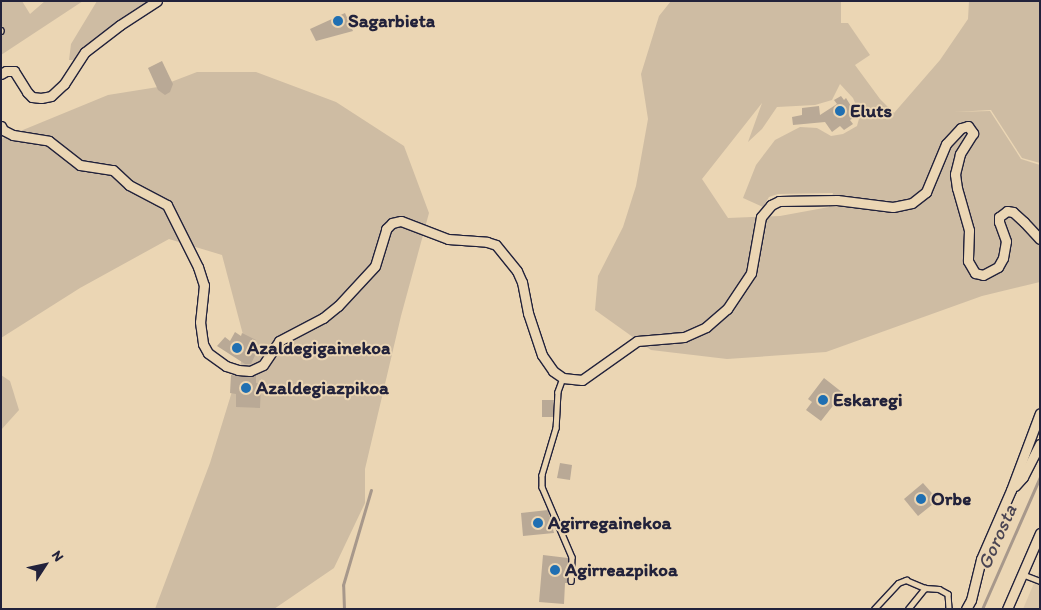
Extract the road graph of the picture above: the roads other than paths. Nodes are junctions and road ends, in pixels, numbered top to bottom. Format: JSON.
{"nodes":[{"id":1,"x":157,"y":1,"type":"edge"},
{"id":2,"x":1,"y":74,"type":"edge"},
{"id":3,"x":1,"y":126,"type":"edge"},
{"id":4,"x":1040,"y":239,"type":"edge"},
{"id":5,"x":563,"y":378,"type":"junction"},
{"id":6,"x":1040,"y":413,"type":"edge"},
{"id":7,"x":1040,"y":444,"type":"edge"},
{"id":8,"x":1011,"y":490,"type":"junction"},
{"id":9,"x":1040,"y":533,"type":"edge"},
{"id":10,"x":1022,"y":574,"type":"junction"},
{"id":11,"x":572,"y":581,"type":"dead end"},
{"id":12,"x":1040,"y":581,"type":"edge"},
{"id":13,"x":925,"y":588,"type":"junction"},
{"id":14,"x":874,"y":609,"type":"edge"},
{"id":15,"x":908,"y":609,"type":"edge"},
{"id":16,"x":949,"y":609,"type":"edge"},
{"id":17,"x":966,"y":609,"type":"edge"},
{"id":18,"x":1007,"y":609,"type":"edge"}],
"edges":[{"from":1,"to":2,"type":"street"},
{"from":3,"to":5,"type":"street"},
{"from":4,"to":5,"type":"street"},
{"from":5,"to":11,"type":"lane"},
{"from":6,"to":8,"type":"street"},
{"from":7,"to":8,"type":"street"},
{"from":8,"to":17,"type":"street"},
{"from":9,"to":10,"type":"street"},
{"from":10,"to":12,"type":"lane"},
{"from":10,"to":18,"type":"street"},
{"from":13,"to":14,"type":"lane"},
{"from":13,"to":15,"type":"lane"},
{"from":13,"to":16,"type":"lane"}]}
